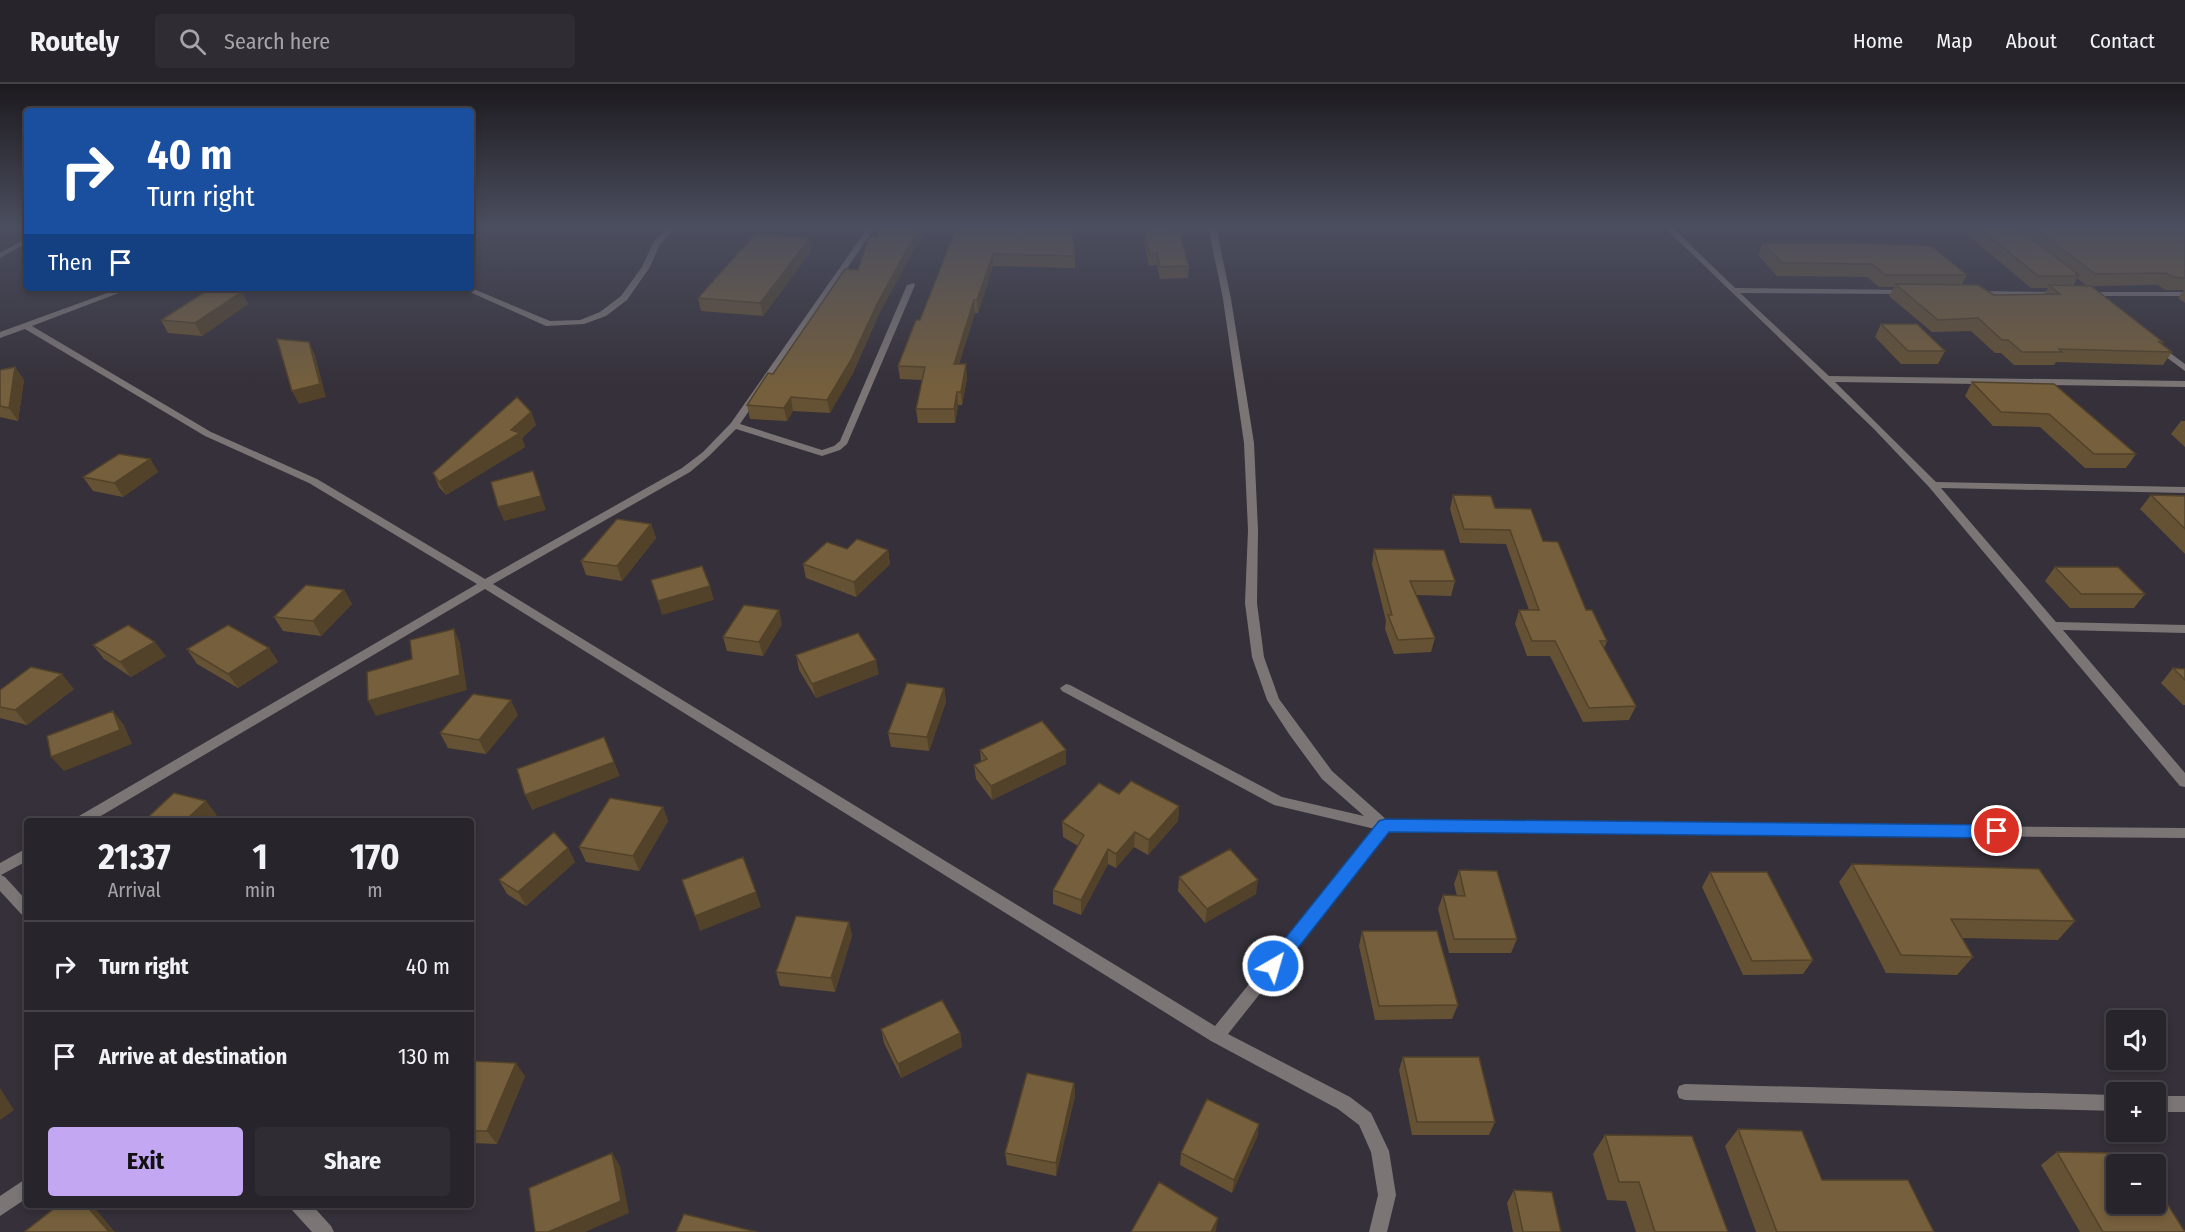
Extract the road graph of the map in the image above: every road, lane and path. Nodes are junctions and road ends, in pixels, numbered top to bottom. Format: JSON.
{"nodes":[{"id":1,"x":637,"y":280,"type":"edge"},
{"id":2,"x":836,"y":280,"type":"edge"},
{"id":3,"x":1223,"y":280,"type":"edge"},
{"id":4,"x":1721,"y":280,"type":"edge"},
{"id":5,"x":911,"y":285,"type":"dead end"},
{"id":6,"x":1732,"y":290,"type":"junction"},
{"id":7,"x":120,"y":291,"type":"edge"},
{"id":8,"x":472,"y":291,"type":"edge"},
{"id":9,"x":2078,"y":291,"type":"edge"},
{"id":10,"x":1922,"y":292,"type":"edge"},
{"id":11,"x":1970,"y":293,"type":"edge"},
{"id":12,"x":2065,"y":294,"type":"edge"},
{"id":13,"x":2089,"y":294,"type":"junction"},
{"id":14,"x":2185,"y":294,"type":"edge"},
{"id":15,"x":2097,"y":301,"type":"edge"},
{"id":16,"x":26,"y":326,"type":"junction"},
{"id":17,"x":0,"y":335,"type":"edge"},
{"id":18,"x":2150,"y":341,"type":"edge"},
{"id":19,"x":2185,"y":368,"type":"edge"},
{"id":20,"x":1827,"y":380,"type":"junction"},
{"id":21,"x":2185,"y":384,"type":"edge"},
{"id":22,"x":734,"y":425,"type":"junction"},
{"id":23,"x":1933,"y":485,"type":"junction"},
{"id":24,"x":2185,"y":490,"type":"edge"},
{"id":25,"x":485,"y":584,"type":"junction"},
{"id":26,"x":2054,"y":626,"type":"junction"},
{"id":27,"x":2185,"y":629,"type":"edge"},
{"id":28,"x":1066,"y":688,"type":"dead end"},
{"id":29,"x":2185,"y":782,"type":"edge"},
{"id":30,"x":87,"y":818,"type":"edge"},
{"id":31,"x":1385,"y":826,"type":"junction"},
{"id":32,"x":2185,"y":833,"type":"edge"},
{"id":33,"x":24,"y":856,"type":"edge"},
{"id":34,"x":0,"y":870,"type":"edge"},
{"id":35,"x":0,"y":881,"type":"edge"},
{"id":36,"x":24,"y":908,"type":"edge"},
{"id":37,"x":1217,"y":1036,"type":"junction"},
{"id":38,"x":1685,"y":1092,"type":"dead end"},
{"id":39,"x":2106,"y":1103,"type":"edge"},
{"id":40,"x":2166,"y":1104,"type":"edge"},
{"id":41,"x":2185,"y":1104,"type":"edge"},
{"id":42,"x":24,"y":1188,"type":"edge"},
{"id":43,"x":0,"y":1207,"type":"edge"},
{"id":44,"x":302,"y":1208,"type":"edge"},
{"id":45,"x":325,"y":1232,"type":"edge"},
{"id":46,"x":1378,"y":1232,"type":"edge"}],
"edges":[{"from":1,"to":8,"type":"street"},
{"from":2,"to":22,"type":"street"},
{"from":3,"to":31,"type":"street"},
{"from":4,"to":6,"type":"street"},
{"from":5,"to":22,"type":"street"},
{"from":6,"to":10,"type":"street"},
{"from":6,"to":20,"type":"street"},
{"from":7,"to":16,"type":"street"},
{"from":9,"to":13,"type":"street"},
{"from":11,"to":12,"type":"street"},
{"from":13,"to":14,"type":"street"},
{"from":13,"to":15,"type":"street"},
{"from":16,"to":17,"type":"street"},
{"from":16,"to":25,"type":"street"},
{"from":18,"to":19,"type":"street"},
{"from":20,"to":21,"type":"street"},
{"from":20,"to":23,"type":"street"},
{"from":22,"to":25,"type":"street"},
{"from":23,"to":24,"type":"street"},
{"from":23,"to":26,"type":"street"},
{"from":25,"to":30,"type":"street"},
{"from":25,"to":37,"type":"street"},
{"from":26,"to":27,"type":"street"},
{"from":26,"to":29,"type":"street"},
{"from":28,"to":31,"type":"street"},
{"from":31,"to":32,"type":"street"},
{"from":31,"to":37,"type":"street"},
{"from":33,"to":34,"type":"street"},
{"from":35,"to":36,"type":"street"},
{"from":37,"to":46,"type":"street"},
{"from":38,"to":39,"type":"street"},
{"from":40,"to":41,"type":"street"},
{"from":42,"to":43,"type":"street"},
{"from":44,"to":45,"type":"street"}]}
